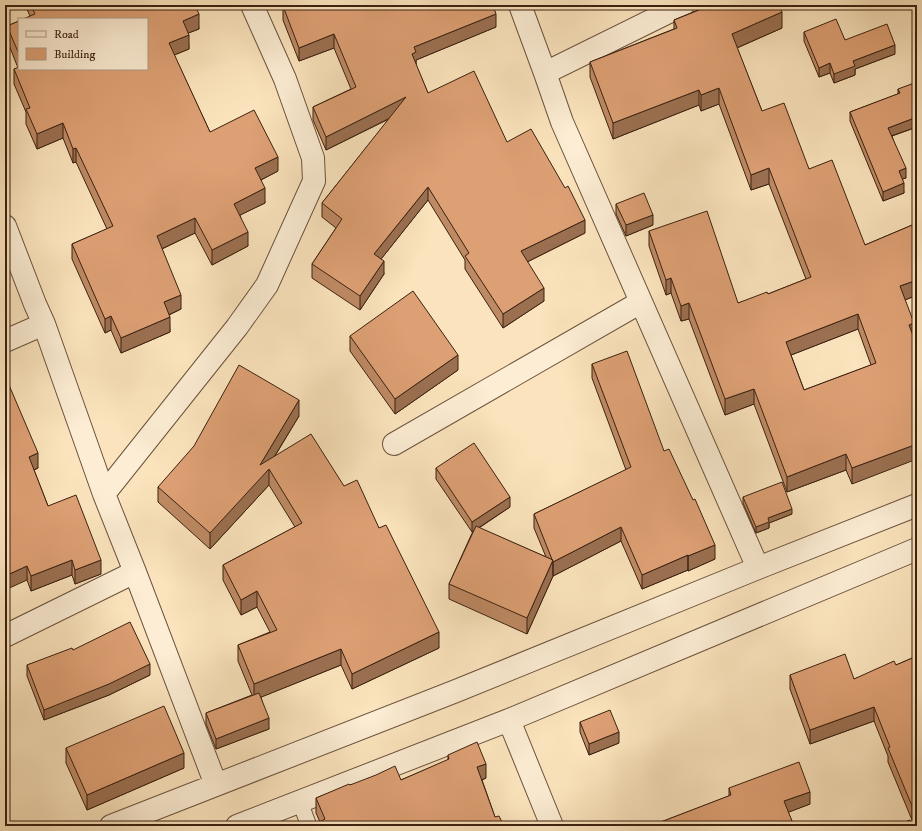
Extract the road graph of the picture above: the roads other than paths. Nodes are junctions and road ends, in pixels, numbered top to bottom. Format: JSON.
{"nodes":[{"id":1,"x":252,"y":5,"type":"edge"},
{"id":2,"x":520,"y":5,"type":"edge"},
{"id":3,"x":683,"y":5,"type":"edge"},
{"id":4,"x":545,"y":72,"type":"junction"},
{"id":5,"x":5,"y":226,"type":"edge"},
{"id":6,"x":641,"y":302,"type":"junction"},
{"id":7,"x":44,"y":324,"type":"junction"},
{"id":8,"x":5,"y":341,"type":"edge"},
{"id":9,"x":394,"y":444,"type":"dead end"},
{"id":10,"x":104,"y":494,"type":"junction"},
{"id":11,"x":917,"y":506,"type":"edge"},
{"id":12,"x":917,"y":549,"type":"edge"},
{"id":13,"x":758,"y":568,"type":"junction"},
{"id":14,"x":136,"y":572,"type":"junction"},
{"id":15,"x":5,"y":636,"type":"edge"},
{"id":16,"x":509,"y":720,"type":"junction"},
{"id":17,"x":216,"y":785,"type":"junction"},
{"id":18,"x":300,"y":802,"type":"junction"},
{"id":19,"x":111,"y":826,"type":"edge"},
{"id":20,"x":237,"y":826,"type":"edge"},
{"id":21,"x":309,"y":826,"type":"edge"},
{"id":22,"x":552,"y":826,"type":"edge"}],
"edges":[{"from":1,"to":10,"type":"street"},
{"from":2,"to":4,"type":"street"},
{"from":3,"to":4,"type":"street"},
{"from":4,"to":6,"type":"street"},
{"from":5,"to":7,"type":"street"},
{"from":6,"to":9,"type":"street"},
{"from":6,"to":13,"type":"street"},
{"from":7,"to":8,"type":"street"},
{"from":7,"to":10,"type":"street"},
{"from":10,"to":14,"type":"street"},
{"from":11,"to":13,"type":"street"},
{"from":12,"to":16,"type":"street"},
{"from":13,"to":17,"type":"street"},
{"from":14,"to":15,"type":"street"},
{"from":14,"to":17,"type":"street"},
{"from":16,"to":18,"type":"street"},
{"from":16,"to":22,"type":"street"},
{"from":17,"to":19,"type":"street"},
{"from":18,"to":20,"type":"street"},
{"from":18,"to":21,"type":"lane"}]}
